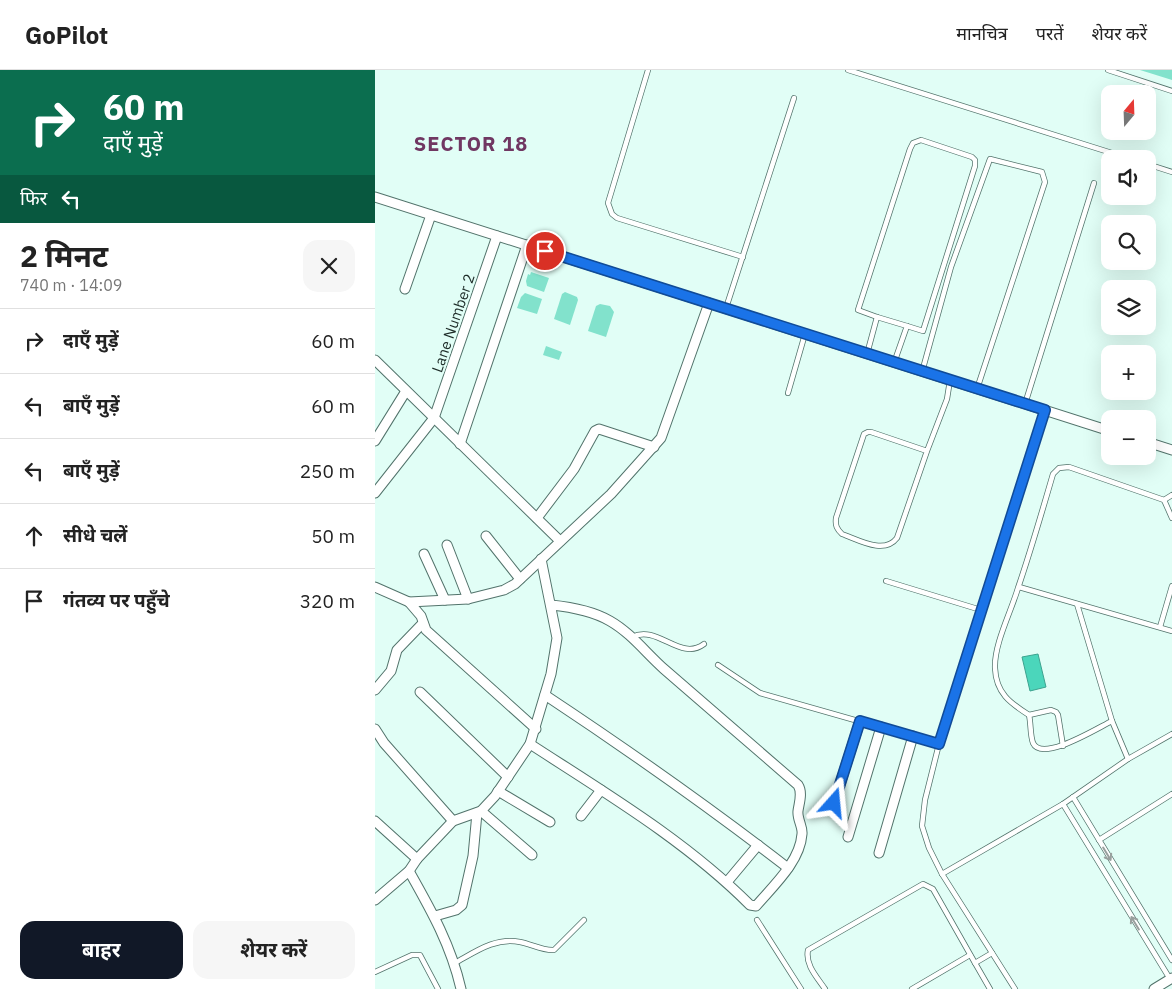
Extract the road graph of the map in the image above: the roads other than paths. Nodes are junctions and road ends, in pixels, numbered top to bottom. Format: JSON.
{"nodes":[{"id":1,"x":648,"y":70,"type":"edge"},
{"id":2,"x":848,"y":70,"type":"edge"},
{"id":3,"x":1108,"y":70,"type":"edge"},
{"id":4,"x":1172,"y":91,"type":"edge"},
{"id":5,"x":794,"y":98,"type":"dead end"},
{"id":6,"x":1102,"y":150,"type":"edge"},
{"id":7,"x":1156,"y":167,"type":"edge"},
{"id":8,"x":1172,"y":172,"type":"edge"},
{"id":9,"x":1093,"y":183,"type":"dead end"},
{"id":10,"x":375,"y":197,"type":"edge"},
{"id":11,"x":431,"y":215,"type":"junction"},
{"id":12,"x":497,"y":236,"type":"junction"},
{"id":13,"x":527,"y":246,"type":"junction"},
{"id":14,"x":743,"y":257,"type":"junction"},
{"id":15,"x":405,"y":289,"type":"dead end"},
{"id":16,"x":709,"y":304,"type":"junction"},
{"id":17,"x":726,"y":309,"type":"junction"},
{"id":18,"x":877,"y":317,"type":"junction"},
{"id":19,"x":907,"y":326,"type":"junction"},
{"id":20,"x":805,"y":334,"type":"junction"},
{"id":21,"x":867,"y":354,"type":"junction"},
{"id":22,"x":375,"y":360,"type":"edge"},
{"id":23,"x":894,"y":363,"type":"junction"},
{"id":24,"x":922,"y":372,"type":"junction"},
{"id":25,"x":950,"y":380,"type":"junction"},
{"id":26,"x":977,"y":389,"type":"junction"},
{"id":27,"x":406,"y":391,"type":"junction"},
{"id":28,"x":788,"y":393,"type":"dead end"},
{"id":29,"x":1025,"y":404,"type":"junction"},
{"id":30,"x":1045,"y":410,"type":"junction"},
{"id":31,"x":434,"y":418,"type":"junction"},
{"id":32,"x":1101,"y":427,"type":"edge"},
{"id":33,"x":375,"y":441,"type":"edge"},
{"id":34,"x":460,"y":444,"type":"junction"},
{"id":35,"x":1156,"y":445,"type":"edge"},
{"id":36,"x":654,"y":447,"type":"junction"},
{"id":37,"x":1172,"y":450,"type":"edge"},
{"id":38,"x":927,"y":451,"type":"junction"},
{"id":39,"x":375,"y":493,"type":"edge"},
{"id":40,"x":1172,"y":495,"type":"edge"},
{"id":41,"x":1163,"y":500,"type":"junction"},
{"id":42,"x":537,"y":518,"type":"junction"},
{"id":43,"x":1172,"y":518,"type":"edge"},
{"id":44,"x":486,"y":536,"type":"dead end"},
{"id":45,"x":560,"y":541,"type":"junction"},
{"id":46,"x":447,"y":545,"type":"dead end"},
{"id":47,"x":424,"y":554,"type":"dead end"},
{"id":48,"x":541,"y":559,"type":"junction"},
{"id":49,"x":520,"y":580,"type":"junction"},
{"id":50,"x":886,"y":581,"type":"dead end"},
{"id":51,"x":1172,"y":586,"type":"edge"},
{"id":52,"x":375,"y":587,"type":"edge"},
{"id":53,"x":1019,"y":587,"type":"junction"},
{"id":54,"x":468,"y":599,"type":"junction"},
{"id":55,"x":445,"y":600,"type":"junction"},
{"id":56,"x":409,"y":602,"type":"junction"},
{"id":57,"x":1077,"y":604,"type":"junction"},
{"id":58,"x":551,"y":605,"type":"junction"},
{"id":59,"x":981,"y":610,"type":"junction"},
{"id":60,"x":423,"y":623,"type":"junction"},
{"id":61,"x":1159,"y":627,"type":"junction"},
{"id":62,"x":1172,"y":631,"type":"edge"},
{"id":63,"x":631,"y":637,"type":"junction"},
{"id":64,"x":704,"y":644,"type":"dead end"},
{"id":65,"x":718,"y":665,"type":"dead end"},
{"id":66,"x":375,"y":690,"type":"edge"},
{"id":67,"x":420,"y":692,"type":"dead end"},
{"id":68,"x":545,"y":695,"type":"junction"},
{"id":69,"x":1029,"y":715,"type":"junction"},
{"id":70,"x":1112,"y":720,"type":"junction"},
{"id":71,"x":860,"y":721,"type":"junction"},
{"id":72,"x":881,"y":727,"type":"junction"},
{"id":73,"x":375,"y":729,"type":"edge"},
{"id":74,"x":535,"y":729,"type":"junction"},
{"id":75,"x":1172,"y":734,"type":"edge"},
{"id":76,"x":913,"y":736,"type":"junction"},
{"id":77,"x":530,"y":744,"type":"junction"},
{"id":78,"x":939,"y":744,"type":"junction"},
{"id":79,"x":1063,"y":746,"type":"junction"},
{"id":80,"x":1128,"y":759,"type":"junction"},
{"id":81,"x":508,"y":777,"type":"junction"},
{"id":82,"x":601,"y":790,"type":"junction"},
{"id":83,"x":498,"y":791,"type":"junction"},
{"id":84,"x":1172,"y":794,"type":"edge"},
{"id":85,"x":1073,"y":797,"type":"junction"},
{"id":86,"x":834,"y":803,"type":"dead end"},
{"id":87,"x":1063,"y":804,"type":"junction"},
{"id":88,"x":479,"y":812,"type":"junction"},
{"id":89,"x":581,"y":816,"type":"dead end"},
{"id":90,"x":375,"y":821,"type":"edge"},
{"id":91,"x":453,"y":821,"type":"junction"},
{"id":92,"x":551,"y":822,"type":"dead end"},
{"id":93,"x":848,"y":837,"type":"dead end"},
{"id":94,"x":1099,"y":840,"type":"junction"},
{"id":95,"x":758,"y":845,"type":"junction"},
{"id":96,"x":879,"y":852,"type":"dead end"},
{"id":97,"x":532,"y":855,"type":"dead end"},
{"id":98,"x":417,"y":860,"type":"junction"},
{"id":99,"x":788,"y":868,"type":"junction"},
{"id":100,"x":409,"y":871,"type":"junction"},
{"id":101,"x":1118,"y":871,"type":"junction"},
{"id":102,"x":943,"y":874,"type":"junction"},
{"id":103,"x":1108,"y":878,"type":"junction"},
{"id":104,"x":727,"y":882,"type":"junction"},
{"id":105,"x":375,"y":900,"type":"edge"},
{"id":106,"x":435,"y":916,"type":"junction"},
{"id":107,"x":584,"y":920,"type":"dead end"},
{"id":108,"x":757,"y":920,"type":"dead end"},
{"id":109,"x":1159,"y":938,"type":"junction"},
{"id":110,"x":1149,"y":945,"type":"junction"},
{"id":111,"x":992,"y":953,"type":"junction"},
{"id":112,"x":970,"y":956,"type":"junction"},
{"id":113,"x":1172,"y":960,"type":"edge"},
{"id":114,"x":455,"y":964,"type":"junction"},
{"id":115,"x":975,"y":964,"type":"junction"},
{"id":116,"x":375,"y":972,"type":"edge"},
{"id":117,"x":1171,"y":979,"type":"edge"},
{"id":118,"x":438,"y":989,"type":"edge"},
{"id":119,"x":461,"y":989,"type":"edge"},
{"id":120,"x":801,"y":989,"type":"edge"},
{"id":121,"x":825,"y":989,"type":"edge"},
{"id":122,"x":912,"y":989,"type":"edge"},
{"id":123,"x":990,"y":989,"type":"edge"},
{"id":124,"x":1015,"y":989,"type":"edge"},
{"id":125,"x":1153,"y":989,"type":"edge"}],
"edges":[{"from":1,"to":14,"type":"lane"},
{"from":2,"to":6,"type":"lane"},
{"from":3,"to":4,"type":"lane"},
{"from":5,"to":14,"type":"lane"},
{"from":7,"to":8,"type":"lane"},
{"from":9,"to":29,"type":"lane"},
{"from":10,"to":11,"type":"street"},
{"from":11,"to":12,"type":"street"},
{"from":11,"to":15,"type":"street"},
{"from":12,"to":13,"type":"street"},
{"from":12,"to":31,"type":"street","name":"Lane Number 2"},
{"from":13,"to":16,"type":"street"},
{"from":13,"to":34,"type":"street"},
{"from":14,"to":17,"type":"lane"},
{"from":16,"to":17,"type":"street"},
{"from":16,"to":36,"type":"street"},
{"from":17,"to":20,"type":"street"},
{"from":18,"to":19,"type":"lane"},
{"from":18,"to":19,"type":"lane"},
{"from":18,"to":21,"type":"lane"},
{"from":19,"to":23,"type":"lane"},
{"from":20,"to":21,"type":"street"},
{"from":20,"to":28,"type":"lane"},
{"from":21,"to":23,"type":"street"},
{"from":22,"to":27,"type":"street"},
{"from":23,"to":24,"type":"street"},
{"from":24,"to":25,"type":"street"},
{"from":24,"to":26,"type":"lane"},
{"from":25,"to":26,"type":"street"},
{"from":25,"to":38,"type":"lane"},
{"from":26,"to":29,"type":"street"},
{"from":27,"to":31,"type":"street"},
{"from":27,"to":33,"type":"street"},
{"from":29,"to":30,"type":"street"},
{"from":30,"to":32,"type":"street"},
{"from":30,"to":59,"type":"lane"},
{"from":31,"to":34,"type":"street"},
{"from":31,"to":39,"type":"street","name":"Lane Number 2"},
{"from":34,"to":42,"type":"street"},
{"from":35,"to":37,"type":"street"},
{"from":36,"to":42,"type":"street"},
{"from":36,"to":45,"type":"street"},
{"from":38,"to":38,"type":"lane"},
{"from":40,"to":41,"type":"lane"},
{"from":41,"to":43,"type":"lane"},
{"from":41,"to":53,"type":"lane"},
{"from":42,"to":45,"type":"street"},
{"from":44,"to":49,"type":"street"},
{"from":45,"to":48,"type":"street"},
{"from":46,"to":54,"type":"street"},
{"from":47,"to":55,"type":"street"},
{"from":48,"to":49,"type":"street"},
{"from":48,"to":58,"type":"street"},
{"from":49,"to":54,"type":"street"},
{"from":50,"to":59,"type":"lane"},
{"from":51,"to":61,"type":"lane"},
{"from":52,"to":56,"type":"street"},
{"from":53,"to":57,"type":"lane"},
{"from":53,"to":69,"type":"lane"},
{"from":54,"to":55,"type":"street"},
{"from":55,"to":56,"type":"street"},
{"from":56,"to":60,"type":"street"},
{"from":57,"to":61,"type":"lane"},
{"from":57,"to":70,"type":"lane"},
{"from":58,"to":63,"type":"street"},
{"from":58,"to":68,"type":"street"},
{"from":59,"to":78,"type":"lane"},
{"from":60,"to":66,"type":"street"},
{"from":60,"to":74,"type":"street"},
{"from":61,"to":62,"type":"lane"},
{"from":63,"to":64,"type":"lane"},
{"from":63,"to":99,"type":"street"},
{"from":65,"to":71,"type":"lane"},
{"from":67,"to":81,"type":"street"},
{"from":68,"to":74,"type":"street"},
{"from":68,"to":95,"type":"street"},
{"from":69,"to":79,"type":"lane"},
{"from":69,"to":79,"type":"lane"},
{"from":70,"to":79,"type":"lane"},
{"from":70,"to":80,"type":"lane"},
{"from":71,"to":72,"type":"lane"},
{"from":71,"to":86,"type":"street"},
{"from":72,"to":76,"type":"lane"},
{"from":72,"to":93,"type":"street"},
{"from":73,"to":91,"type":"street"},
{"from":74,"to":77,"type":"street"},
{"from":75,"to":80,"type":"lane"},
{"from":76,"to":78,"type":"lane"},
{"from":76,"to":96,"type":"street"},
{"from":77,"to":81,"type":"street"},
{"from":77,"to":82,"type":"street"},
{"from":78,"to":102,"type":"lane"},
{"from":80,"to":85,"type":"lane"},
{"from":81,"to":83,"type":"street"},
{"from":82,"to":89,"type":"street"},
{"from":82,"to":104,"type":"street"},
{"from":83,"to":88,"type":"street"},
{"from":83,"to":92,"type":"street"},
{"from":84,"to":94,"type":"lane"},
{"from":85,"to":87,"type":"lane"},
{"from":85,"to":94,"type":"lane"},
{"from":87,"to":102,"type":"lane"},
{"from":87,"to":103,"type":"lane"},
{"from":88,"to":91,"type":"street"},
{"from":88,"to":97,"type":"street"},
{"from":88,"to":106,"type":"street"},
{"from":90,"to":98,"type":"street"},
{"from":91,"to":98,"type":"street"},
{"from":94,"to":101,"type":"lane","one_way":true},
{"from":95,"to":99,"type":"street"},
{"from":95,"to":104,"type":"street"},
{"from":98,"to":100,"type":"street"},
{"from":99,"to":104,"type":"street"},
{"from":100,"to":105,"type":"street"},
{"from":100,"to":106,"type":"street"},
{"from":101,"to":103,"type":"lane"},
{"from":101,"to":109,"type":"lane"},
{"from":102,"to":111,"type":"lane"},
{"from":110,"to":103,"type":"lane","one_way":true},
{"from":106,"to":114,"type":"street"},
{"from":107,"to":114,"type":"lane"},
{"from":108,"to":120,"type":"lane"},
{"from":109,"to":110,"type":"lane"},
{"from":109,"to":113,"type":"lane"},
{"from":110,"to":117,"type":"lane"},
{"from":111,"to":115,"type":"lane"},
{"from":111,"to":124,"type":"lane"},
{"from":112,"to":115,"type":"lane"},
{"from":112,"to":121,"type":"lane"},
{"from":112,"to":122,"type":"lane"},
{"from":114,"to":119,"type":"street"},
{"from":115,"to":123,"type":"lane"},
{"from":116,"to":118,"type":"lane"},
{"from":117,"to":125,"type":"street"}]}
